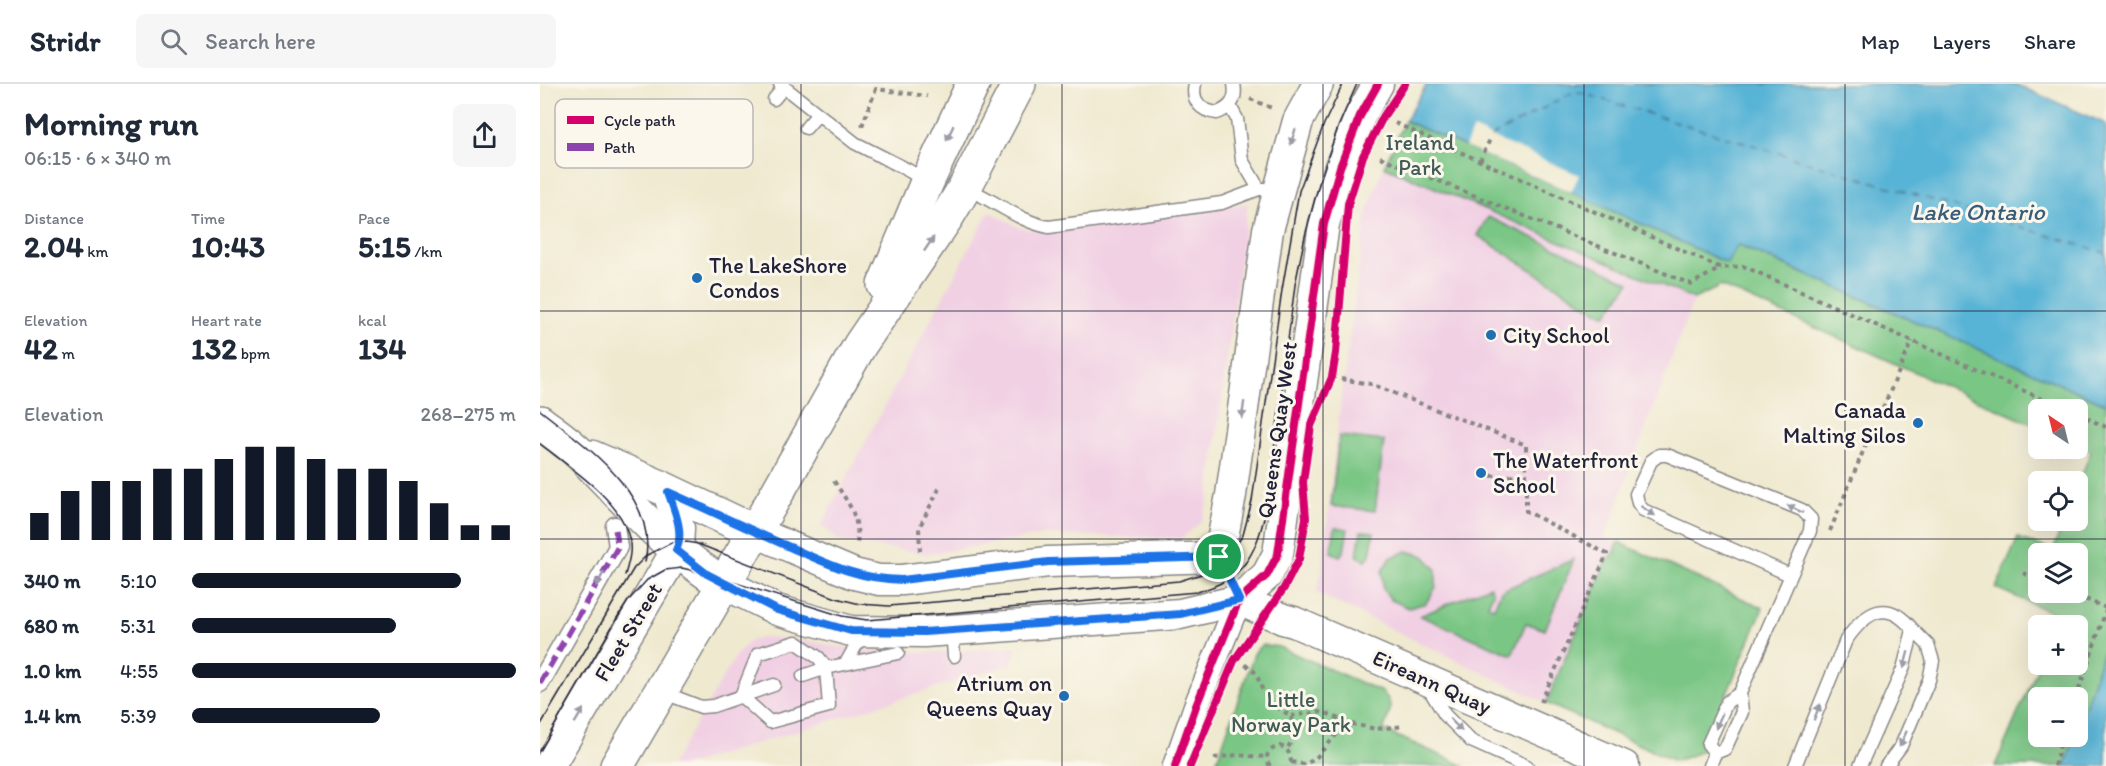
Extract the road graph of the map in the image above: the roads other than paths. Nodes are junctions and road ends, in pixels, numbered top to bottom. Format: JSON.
{"nodes":[{"id":1,"x":973,"y":84,"type":"edge"},
{"id":2,"x":1019,"y":84,"type":"edge"},
{"id":3,"x":1195,"y":84,"type":"edge"},
{"id":4,"x":1318,"y":84,"type":"edge"},
{"id":5,"x":1378,"y":84,"type":"edge"},
{"id":6,"x":782,"y":86,"type":"edge"},
{"id":7,"x":1235,"y":88,"type":"edge"},
{"id":8,"x":773,"y":102,"type":"dead end"},
{"id":9,"x":1230,"y":106,"type":"junction"},
{"id":10,"x":818,"y":114,"type":"junction"},
{"id":11,"x":806,"y":128,"type":"dead end"},
{"id":12,"x":927,"y":182,"type":"junction"},
{"id":13,"x":965,"y":187,"type":"junction"},
{"id":14,"x":1268,"y":189,"type":"junction"},
{"id":15,"x":860,"y":345,"type":"junction"},
{"id":16,"x":540,"y":422,"type":"edge"},
{"id":17,"x":578,"y":452,"type":"junction"},
{"id":18,"x":668,"y":492,"type":"junction"},
{"id":19,"x":615,"y":526,"type":"dead end"},
{"id":20,"x":753,"y":531,"type":"junction"},
{"id":21,"x":676,"y":550,"type":"junction"},
{"id":22,"x":1219,"y":557,"type":"junction"},
{"id":23,"x":1790,"y":575,"type":"junction"},
{"id":24,"x":723,"y":583,"type":"junction"},
{"id":25,"x":1239,"y":600,"type":"junction"},
{"id":26,"x":1913,"y":630,"type":"junction"},
{"id":27,"x":865,"y":631,"type":"junction"},
{"id":28,"x":898,"y":653,"type":"dead end"},
{"id":29,"x":846,"y":663,"type":"junction"},
{"id":30,"x":826,"y":668,"type":"junction"},
{"id":31,"x":803,"y":676,"type":"dead end"},
{"id":32,"x":1422,"y":678,"type":"junction"},
{"id":33,"x":540,"y":683,"type":"edge"},
{"id":34,"x":774,"y":685,"type":"dead end"},
{"id":35,"x":660,"y":692,"type":"junction"},
{"id":36,"x":1740,"y":693,"type":"junction"},
{"id":37,"x":741,"y":696,"type":"junction"},
{"id":38,"x":1715,"y":753,"type":"junction"},
{"id":39,"x":549,"y":766,"type":"edge"},
{"id":40,"x":617,"y":766,"type":"edge"},
{"id":41,"x":1175,"y":766,"type":"edge"},
{"id":42,"x":1527,"y":766,"type":"edge"},
{"id":43,"x":1624,"y":766,"type":"edge"},
{"id":44,"x":1710,"y":766,"type":"edge"},
{"id":45,"x":1795,"y":766,"type":"edge"},
{"id":46,"x":1860,"y":766,"type":"edge"},
{"id":47,"x":1886,"y":766,"type":"edge"}],
"edges":[{"from":1,"to":12,"type":"main road","one_way":true},
{"from":2,"to":13,"type":"main road"},
{"from":3,"to":9,"type":"lane"},
{"from":4,"to":14,"type":"street","name":"Queens Quay West","one_way":true},
{"from":5,"to":25,"type":"street","name":"Queens Quay West"},
{"from":6,"to":8,"type":"lane"},
{"from":6,"to":10,"type":"lane"},
{"from":7,"to":9,"type":"lane"},
{"from":9,"to":14,"type":"lane"},
{"from":10,"to":11,"type":"lane"},
{"from":10,"to":12,"type":"lane"},
{"from":12,"to":15,"type":"main road"},
{"from":13,"to":14,"type":"lane"},
{"from":15,"to":13,"type":"main road","one_way":true},
{"from":14,"to":22,"type":"street","name":"Queens Quay West","one_way":true},
{"from":15,"to":20,"type":"main road"},
{"from":16,"to":17,"type":"main road"},
{"from":17,"to":18,"type":"main road"},
{"from":17,"to":21,"type":"main road"},
{"from":18,"to":20,"type":"main road"},
{"from":18,"to":21,"type":"street","name":"Fleet Street"},
{"from":19,"to":33,"type":"street","one_way":true},
{"from":20,"to":22,"type":"street"},
{"from":20,"to":24,"type":"main road"},
{"from":21,"to":24,"type":"main road"},
{"from":39,"to":21,"type":"street","name":"Fleet Street","one_way":true},
{"from":22,"to":25,"type":"street"},
{"from":23,"to":23,"type":"lane","one_way":true},
{"from":23,"to":36,"type":"lane"},
{"from":24,"to":27,"type":"street"},
{"from":24,"to":35,"type":"main road"},
{"from":25,"to":27,"type":"street"},
{"from":25,"to":32,"type":"street","name":"Eireann Quay"},
{"from":25,"to":41,"type":"street","name":"Queens Quay West"},
{"from":45,"to":26,"type":"lane","one_way":true},
{"from":26,"to":46,"type":"lane","one_way":true},
{"from":26,"to":47,"type":"lane","one_way":true},
{"from":27,"to":29,"type":"lane"},
{"from":28,"to":29,"type":"lane"},
{"from":29,"to":30,"type":"lane"},
{"from":30,"to":31,"type":"lane"},
{"from":30,"to":37,"type":"lane"},
{"from":30,"to":37,"type":"lane"},
{"from":32,"to":42,"type":"lane","one_way":true},
{"from":32,"to":43,"type":"street","name":"Eireann Quay"},
{"from":34,"to":37,"type":"lane"},
{"from":35,"to":37,"type":"lane"},
{"from":35,"to":40,"type":"main road"},
{"from":36,"to":38,"type":"lane"},
{"from":36,"to":38,"type":"lane","one_way":true},
{"from":38,"to":44,"type":"lane"}]}
